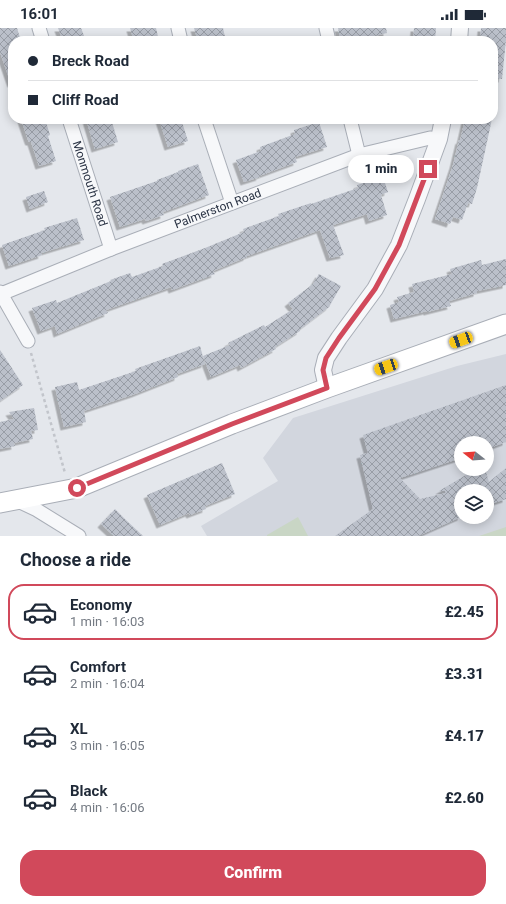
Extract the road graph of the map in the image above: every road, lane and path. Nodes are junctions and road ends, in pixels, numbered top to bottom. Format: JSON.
{"nodes":[{"id":1,"x":71,"y":124,"type":"edge"},
{"id":2,"x":206,"y":124,"type":"edge"},
{"id":3,"x":351,"y":124,"type":"edge"},
{"id":4,"x":442,"y":124,"type":"edge"},
{"id":5,"x":438,"y":139,"type":"junction"},
{"id":6,"x":359,"y":155,"type":"junction"},
{"id":7,"x":232,"y":203,"type":"junction"},
{"id":8,"x":111,"y":249,"type":"junction"},
{"id":9,"x":0,"y":293,"type":"edge"},
{"id":10,"x":506,"y":324,"type":"edge"},
{"id":11,"x":28,"y":341,"type":"joint"},
{"id":12,"x":327,"y":388,"type":"junction"},
{"id":13,"x":70,"y":489,"type":"junction"},
{"id":14,"x":8,"y":501,"type":"edge"},
{"id":15,"x":79,"y":536,"type":"edge"}],
"edges":[{"from":1,"to":8,"type":"street","name":"Monmouth Road"},
{"from":2,"to":7,"type":"street"},
{"from":3,"to":6,"type":"street"},
{"from":4,"to":5,"type":"street"},
{"from":5,"to":6,"type":"street","name":"Palmerston Road"},
{"from":5,"to":12,"type":"street"},
{"from":6,"to":7,"type":"street","name":"Palmerston Road"},
{"from":7,"to":8,"type":"street","name":"Palmerston Road"},
{"from":8,"to":9,"type":"street","name":"Palmerston Road"},
{"from":9,"to":11,"type":"street"},
{"from":10,"to":12,"type":"main road"},
{"from":11,"to":13,"type":"path"},
{"from":12,"to":13,"type":"main road"},
{"from":13,"to":14,"type":"main road"},
{"from":14,"to":15,"type":"street"}]}
